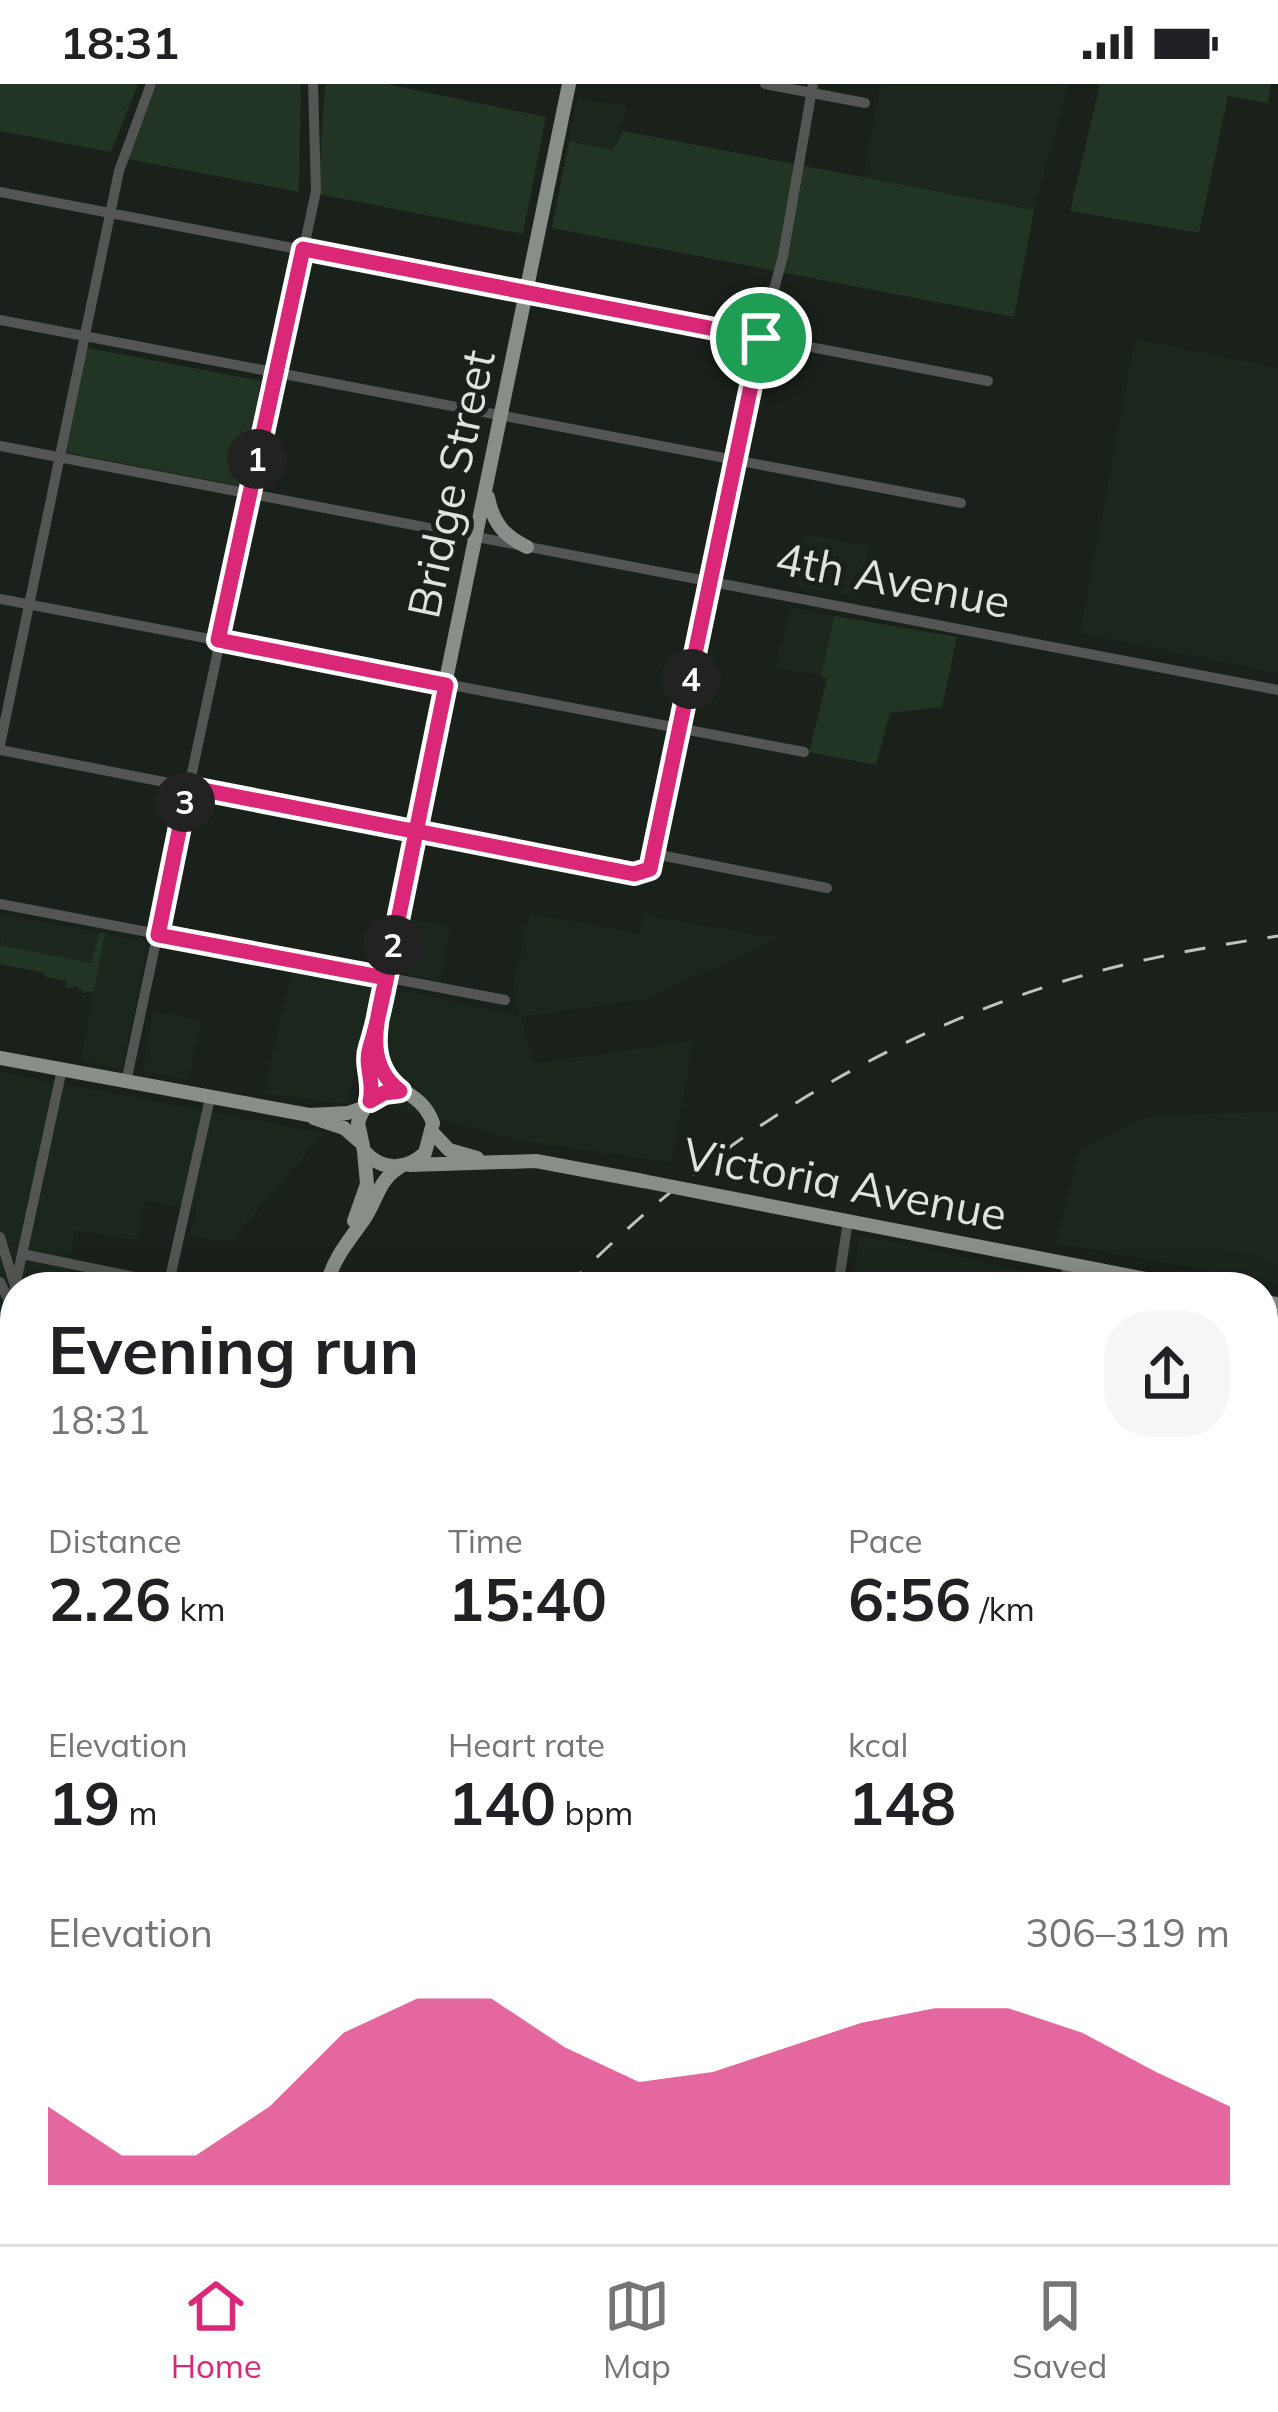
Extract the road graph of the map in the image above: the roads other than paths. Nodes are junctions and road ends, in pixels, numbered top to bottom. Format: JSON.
{"nodes":[{"id":1,"x":152,"y":84,"type":"edge"},
{"id":2,"x":313,"y":84,"type":"edge"},
{"id":3,"x":569,"y":84,"type":"edge"},
{"id":4,"x":765,"y":84,"type":"edge"},
{"id":5,"x":812,"y":89,"type":"edge"},
{"id":6,"x":865,"y":104,"type":"dead end"},
{"id":7,"x":0,"y":192,"type":"edge"},
{"id":8,"x":111,"y":212,"type":"junction"},
{"id":9,"x":303,"y":249,"type":"junction"},
{"id":10,"x":527,"y":293,"type":"junction"},
{"id":11,"x":0,"y":320,"type":"edge"},
{"id":12,"x":82,"y":336,"type":"junction"},
{"id":13,"x":761,"y":338,"type":"junction"},
{"id":14,"x":274,"y":372,"type":"junction"},
{"id":15,"x":988,"y":381,"type":"dead end"},
{"id":16,"x":501,"y":416,"type":"junction"},
{"id":17,"x":0,"y":446,"type":"edge"},
{"id":18,"x":57,"y":458,"type":"junction"},
{"id":19,"x":736,"y":460,"type":"junction"},
{"id":20,"x":487,"y":486,"type":"junction"},
{"id":21,"x":249,"y":495,"type":"junction"},
{"id":22,"x":962,"y":503,"type":"dead end"},
{"id":23,"x":476,"y":538,"type":"junction"},
{"id":24,"x":527,"y":547,"type":"junction"},
{"id":25,"x":711,"y":583,"type":"junction"},
{"id":26,"x":0,"y":598,"type":"edge"},
{"id":27,"x":29,"y":604,"type":"junction"},
{"id":28,"x":218,"y":640,"type":"junction"},
{"id":29,"x":446,"y":685,"type":"junction"},
{"id":30,"x":1278,"y":690,"type":"edge"},
{"id":31,"x":680,"y":729,"type":"junction"},
{"id":32,"x":0,"y":747,"type":"edge"},
{"id":33,"x":804,"y":752,"type":"dead end"},
{"id":34,"x":188,"y":787,"type":"junction"},
{"id":35,"x":416,"y":831,"type":"junction"},
{"id":36,"x":655,"y":854,"type":"junction"},
{"id":37,"x":827,"y":888,"type":"dead end"},
{"id":38,"x":0,"y":904,"type":"edge"},
{"id":39,"x":158,"y":935,"type":"junction"},
{"id":40,"x":386,"y":978,"type":"junction"},
{"id":41,"x":505,"y":1000,"type":"dead end"},
{"id":42,"x":374,"y":1039,"type":"junction"},
{"id":43,"x":0,"y":1058,"type":"edge"},
{"id":44,"x":62,"y":1070,"type":"junction"},
{"id":45,"x":126,"y":1082,"type":"junction"},
{"id":46,"x":400,"y":1091,"type":"junction"},
{"id":47,"x":210,"y":1098,"type":"junction"},
{"id":48,"x":367,"y":1104,"type":"junction"},
{"id":49,"x":309,"y":1115,"type":"junction"},
{"id":50,"x":433,"y":1133,"type":"junction"},
{"id":51,"x":362,"y":1146,"type":"junction"},
{"id":52,"x":488,"y":1161,"type":"junction"},
{"id":53,"x":403,"y":1166,"type":"junction"},
{"id":54,"x":848,"y":1221,"type":"junction"},
{"id":55,"x":349,"y":1234,"type":"junction"},
{"id":56,"x":0,"y":1237,"type":"edge"},
{"id":57,"x":22,"y":1254,"type":"junction"},
{"id":58,"x":1069,"y":1263,"type":"junction"},
{"id":59,"x":10,"y":1272,"type":"edge"},
{"id":60,"x":18,"y":1272,"type":"edge"},
{"id":61,"x":105,"y":1272,"type":"edge"},
{"id":62,"x":172,"y":1272,"type":"edge"},
{"id":63,"x":333,"y":1272,"type":"edge"},
{"id":64,"x":840,"y":1272,"type":"edge"},
{"id":65,"x":1067,"y":1272,"type":"edge"},
{"id":66,"x":1113,"y":1272,"type":"edge"}],
"edges":[{"from":1,"to":8,"type":"street"},
{"from":2,"to":9,"type":"street"},
{"from":3,"to":10,"type":"main road","name":"Bridge Street"},
{"from":4,"to":5,"type":"street"},
{"from":5,"to":6,"type":"street"},
{"from":5,"to":13,"type":"street"},
{"from":7,"to":8,"type":"street"},
{"from":8,"to":9,"type":"street"},
{"from":8,"to":12,"type":"street"},
{"from":9,"to":10,"type":"street"},
{"from":9,"to":14,"type":"street"},
{"from":10,"to":13,"type":"street"},
{"from":10,"to":16,"type":"main road","name":"Bridge Street"},
{"from":11,"to":12,"type":"street"},
{"from":12,"to":14,"type":"street"},
{"from":12,"to":18,"type":"street"},
{"from":13,"to":15,"type":"street"},
{"from":13,"to":19,"type":"street"},
{"from":14,"to":16,"type":"street"},
{"from":14,"to":21,"type":"street"},
{"from":16,"to":19,"type":"street"},
{"from":16,"to":20,"type":"main road","name":"Bridge Street"},
{"from":17,"to":18,"type":"street","name":"4th Avenue"},
{"from":18,"to":21,"type":"street","name":"4th Avenue"},
{"from":18,"to":27,"type":"street"},
{"from":19,"to":22,"type":"street"},
{"from":19,"to":25,"type":"street"},
{"from":20,"to":23,"type":"main road","name":"Bridge Street"},
{"from":20,"to":24,"type":"main road"},
{"from":21,"to":23,"type":"street","name":"4th Avenue"},
{"from":21,"to":28,"type":"street"},
{"from":23,"to":24,"type":"street","name":"4th Avenue"},
{"from":23,"to":29,"type":"main road","name":"Bridge Street"},
{"from":24,"to":25,"type":"street","name":"4th Avenue"},
{"from":25,"to":30,"type":"street","name":"4th Avenue"},
{"from":25,"to":31,"type":"street"},
{"from":26,"to":27,"type":"street"},
{"from":27,"to":28,"type":"street"},
{"from":27,"to":32,"type":"street"},
{"from":28,"to":29,"type":"street"},
{"from":28,"to":34,"type":"street"},
{"from":29,"to":31,"type":"street"},
{"from":29,"to":35,"type":"main road","name":"Bridge Street"},
{"from":31,"to":33,"type":"street"},
{"from":31,"to":36,"type":"street"},
{"from":32,"to":34,"type":"street"},
{"from":34,"to":35,"type":"street"},
{"from":34,"to":39,"type":"street"},
{"from":35,"to":36,"type":"street"},
{"from":35,"to":40,"type":"main road","name":"Bridge Street"},
{"from":36,"to":37,"type":"street"},
{"from":38,"to":39,"type":"street"},
{"from":39,"to":40,"type":"street"},
{"from":39,"to":45,"type":"street"},
{"from":40,"to":41,"type":"street"},
{"from":40,"to":42,"type":"main road","name":"Bridge Street"},
{"from":42,"to":46,"type":"main road"},
{"from":42,"to":48,"type":"main road","name":"Bridge Street"},
{"from":43,"to":44,"type":"main road"},
{"from":44,"to":45,"type":"main road"},
{"from":44,"to":57,"type":"street"},
{"from":45,"to":47,"type":"main road"},
{"from":46,"to":48,"type":"main road"},
{"from":46,"to":50,"type":"main road"},
{"from":47,"to":49,"type":"main road"},
{"from":47,"to":62,"type":"street"},
{"from":48,"to":49,"type":"main road"},
{"from":48,"to":51,"type":"main road"},
{"from":49,"to":51,"type":"main road"},
{"from":50,"to":52,"type":"main road","name":"Victoria Avenue"},
{"from":50,"to":53,"type":"main road"},
{"from":51,"to":53,"type":"main road"},
{"from":51,"to":55,"type":"main road"},
{"from":52,"to":53,"type":"main road","name":"Victoria Avenue"},
{"from":52,"to":54,"type":"main road","name":"Victoria Avenue","bridge":true},
{"from":53,"to":55,"type":"main road"},
{"from":54,"to":58,"type":"main road","name":"Victoria Avenue"},
{"from":54,"to":64,"type":"street"},
{"from":55,"to":63,"type":"main road"},
{"from":56,"to":59,"type":"street"},
{"from":57,"to":60,"type":"street"},
{"from":57,"to":61,"type":"street"},
{"from":58,"to":65,"type":"street"},
{"from":58,"to":66,"type":"main road","name":"Victoria Avenue"}]}
